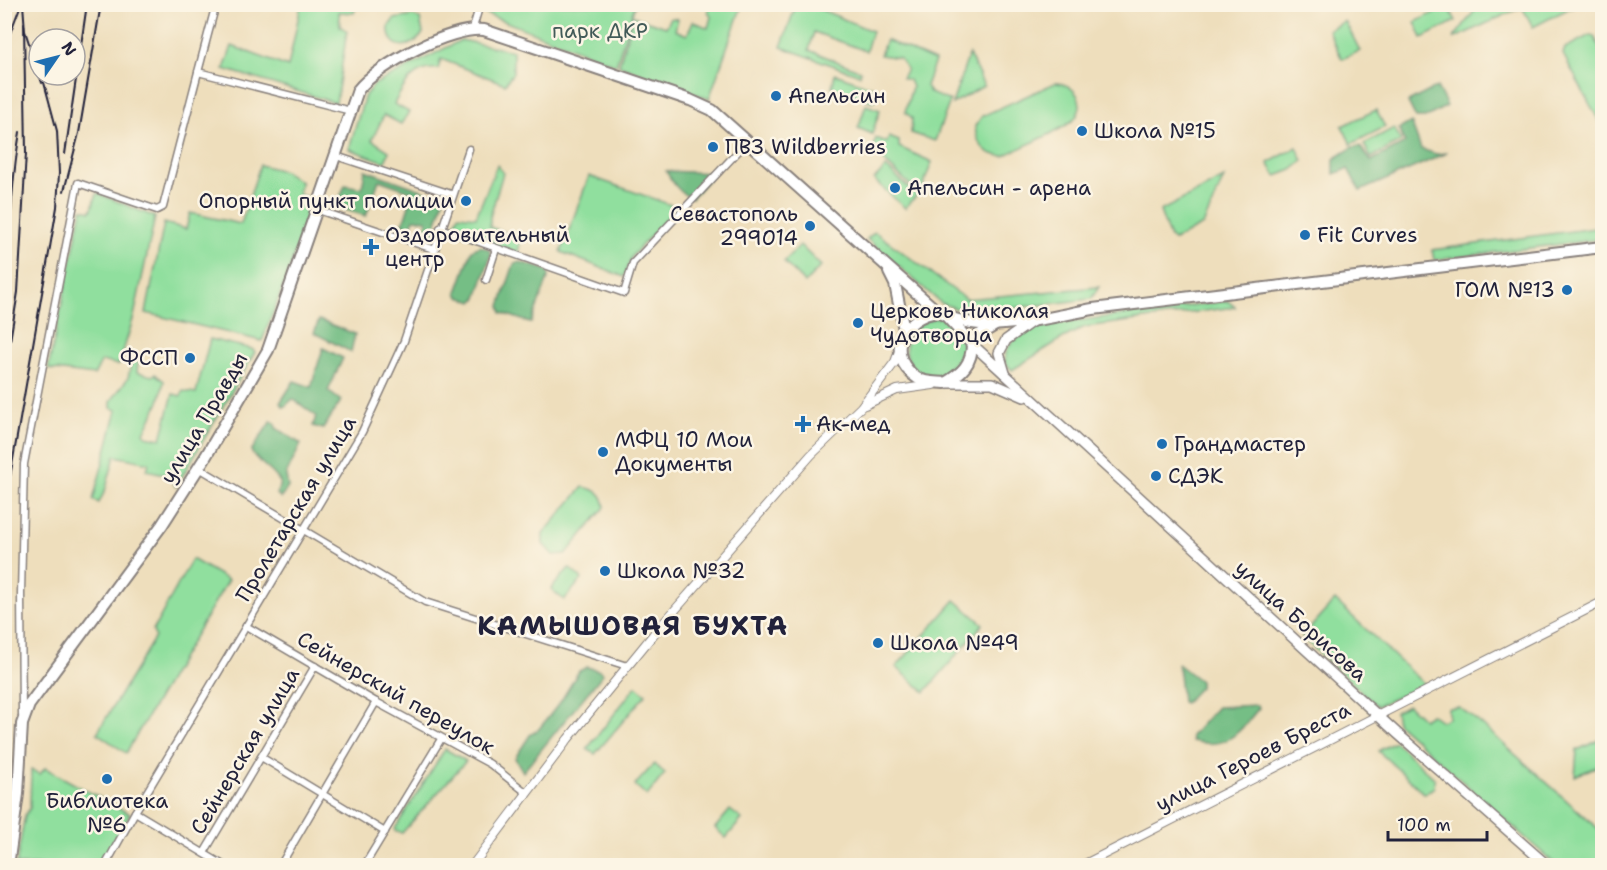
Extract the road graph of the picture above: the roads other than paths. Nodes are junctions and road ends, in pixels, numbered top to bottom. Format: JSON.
{"nodes":[{"id":1,"x":216,"y":4,"type":"edge"},
{"id":2,"x":480,"y":4,"type":"edge"},
{"id":3,"x":473,"y":28,"type":"junction"},
{"id":4,"x":198,"y":72,"type":"junction"},
{"id":5,"x":351,"y":111,"type":"junction"},
{"id":6,"x":748,"y":141,"type":"junction"},
{"id":7,"x":469,"y":148,"type":"dead end"},
{"id":8,"x":336,"y":156,"type":"junction"},
{"id":9,"x":452,"y":194,"type":"junction"},
{"id":10,"x":318,"y":210,"type":"junction"},
{"id":11,"x":440,"y":228,"type":"junction"},
{"id":12,"x":1602,"y":247,"type":"edge"},
{"id":13,"x":433,"y":249,"type":"junction"},
{"id":14,"x":496,"y":249,"type":"junction"},
{"id":15,"x":886,"y":266,"type":"junction"},
{"id":16,"x":486,"y":280,"type":"dead end"},
{"id":17,"x":942,"y":315,"type":"junction"},
{"id":18,"x":1034,"y":320,"type":"junction"},
{"id":19,"x":997,"y":324,"type":"junction"},
{"id":20,"x":904,"y":330,"type":"junction"},
{"id":21,"x":972,"y":344,"type":"junction"},
{"id":22,"x":900,"y":347,"type":"junction"},
{"id":23,"x":1007,"y":378,"type":"junction"},
{"id":24,"x":945,"y":383,"type":"junction"},
{"id":25,"x":1031,"y":401,"type":"junction"},
{"id":26,"x":861,"y":407,"type":"junction"},
{"id":27,"x":199,"y":468,"type":"junction"},
{"id":28,"x":302,"y":530,"type":"junction"},
{"id":29,"x":1602,"y":602,"type":"edge"},
{"id":30,"x":246,"y":626,"type":"junction"},
{"id":31,"x":315,"y":666,"type":"junction"},
{"id":32,"x":627,"y":666,"type":"junction"},
{"id":33,"x":376,"y":702,"type":"junction"},
{"id":34,"x":1377,"y":714,"type":"junction"},
{"id":35,"x":22,"y":724,"type":"junction"},
{"id":36,"x":441,"y":739,"type":"junction"},
{"id":37,"x":261,"y":757,"type":"junction"},
{"id":38,"x":527,"y":793,"type":"junction"},
{"id":39,"x":321,"y":794,"type":"junction"},
{"id":40,"x":135,"y":812,"type":"junction"},
{"id":41,"x":385,"y":832,"type":"junction"},
{"id":42,"x":204,"y":853,"type":"junction"},
{"id":43,"x":8,"y":866,"type":"edge"},
{"id":44,"x":105,"y":866,"type":"edge"},
{"id":45,"x":225,"y":866,"type":"edge"},
{"id":46,"x":280,"y":866,"type":"edge"},
{"id":47,"x":364,"y":866,"type":"edge"},
{"id":48,"x":472,"y":866,"type":"edge"},
{"id":49,"x":1081,"y":866,"type":"edge"},
{"id":50,"x":1548,"y":866,"type":"edge"}],
"edges":[{"from":1,"to":4,"type":"street"},
{"from":2,"to":3,"type":"street"},
{"from":3,"to":5,"type":"main road","name":"улица Правды"},
{"from":3,"to":6,"type":"main road"},
{"from":4,"to":5,"type":"street"},
{"from":4,"to":35,"type":"street"},
{"from":5,"to":8,"type":"main road","name":"улица Правды"},
{"from":6,"to":14,"type":"street"},
{"from":6,"to":15,"type":"main road"},
{"from":7,"to":9,"type":"street","name":"Пролетарская улица"},
{"from":8,"to":9,"type":"street"},
{"from":8,"to":10,"type":"main road","name":"улица Правды"},
{"from":9,"to":11,"type":"street","name":"Пролетарская улица"},
{"from":10,"to":13,"type":"street"},
{"from":10,"to":27,"type":"main road","name":"улица Правды"},
{"from":11,"to":13,"type":"street","name":"Пролетарская улица"},
{"from":11,"to":14,"type":"street"},
{"from":12,"to":18,"type":"main road"},
{"from":13,"to":28,"type":"street","name":"Пролетарская улица"},
{"from":14,"to":16,"type":"street"},
{"from":15,"to":17,"type":"main road"},
{"from":15,"to":20,"type":"main road"},
{"from":17,"to":19,"type":"main road"},
{"from":17,"to":20,"type":"main road"},
{"from":17,"to":21,"type":"main road"},
{"from":18,"to":19,"type":"main road"},
{"from":18,"to":23,"type":"main road"},
{"from":19,"to":21,"type":"main road"},
{"from":20,"to":22,"type":"main road"},
{"from":21,"to":23,"type":"main road","name":"улица Борисова"},
{"from":21,"to":24,"type":"main road"},
{"from":22,"to":24,"type":"main road"},
{"from":22,"to":26,"type":"street"},
{"from":23,"to":25,"type":"main road","name":"улица Борисова"},
{"from":24,"to":25,"type":"main road","name":"улица Борисова"},
{"from":24,"to":26,"type":"street"},
{"from":25,"to":34,"type":"main road","name":"улица Борисова"},
{"from":26,"to":32,"type":"street"},
{"from":27,"to":28,"type":"street"},
{"from":27,"to":35,"type":"main road","name":"улица Правды"},
{"from":28,"to":30,"type":"street","name":"Пролетарская улица"},
{"from":28,"to":32,"type":"street"},
{"from":29,"to":34,"type":"street","name":"улица Героев Бреста"},
{"from":30,"to":31,"type":"street","name":"Сейнерский переулок"},
{"from":30,"to":40,"type":"street","name":"Пролетарская улица"},
{"from":31,"to":33,"type":"street","name":"Сейнерский переулок"},
{"from":31,"to":37,"type":"street","name":"Сейнерская улица"},
{"from":32,"to":38,"type":"street"},
{"from":33,"to":36,"type":"street","name":"Сейнерский переулок"},
{"from":33,"to":39,"type":"street"},
{"from":34,"to":49,"type":"street","name":"улица Героев Бреста"},
{"from":34,"to":50,"type":"main road","name":"улица Борисова"},
{"from":35,"to":43,"type":"main road","name":"улица Правды"},
{"from":36,"to":38,"type":"street","name":"Сейнерский переулок"},
{"from":36,"to":41,"type":"street"},
{"from":37,"to":39,"type":"street"},
{"from":37,"to":42,"type":"street","name":"Сейнерская улица"},
{"from":38,"to":48,"type":"street"},
{"from":39,"to":41,"type":"street"},
{"from":39,"to":46,"type":"street"},
{"from":40,"to":42,"type":"street"},
{"from":40,"to":44,"type":"street","name":"Пролетарская улица"},
{"from":41,"to":47,"type":"street"},
{"from":42,"to":45,"type":"street"}]}
